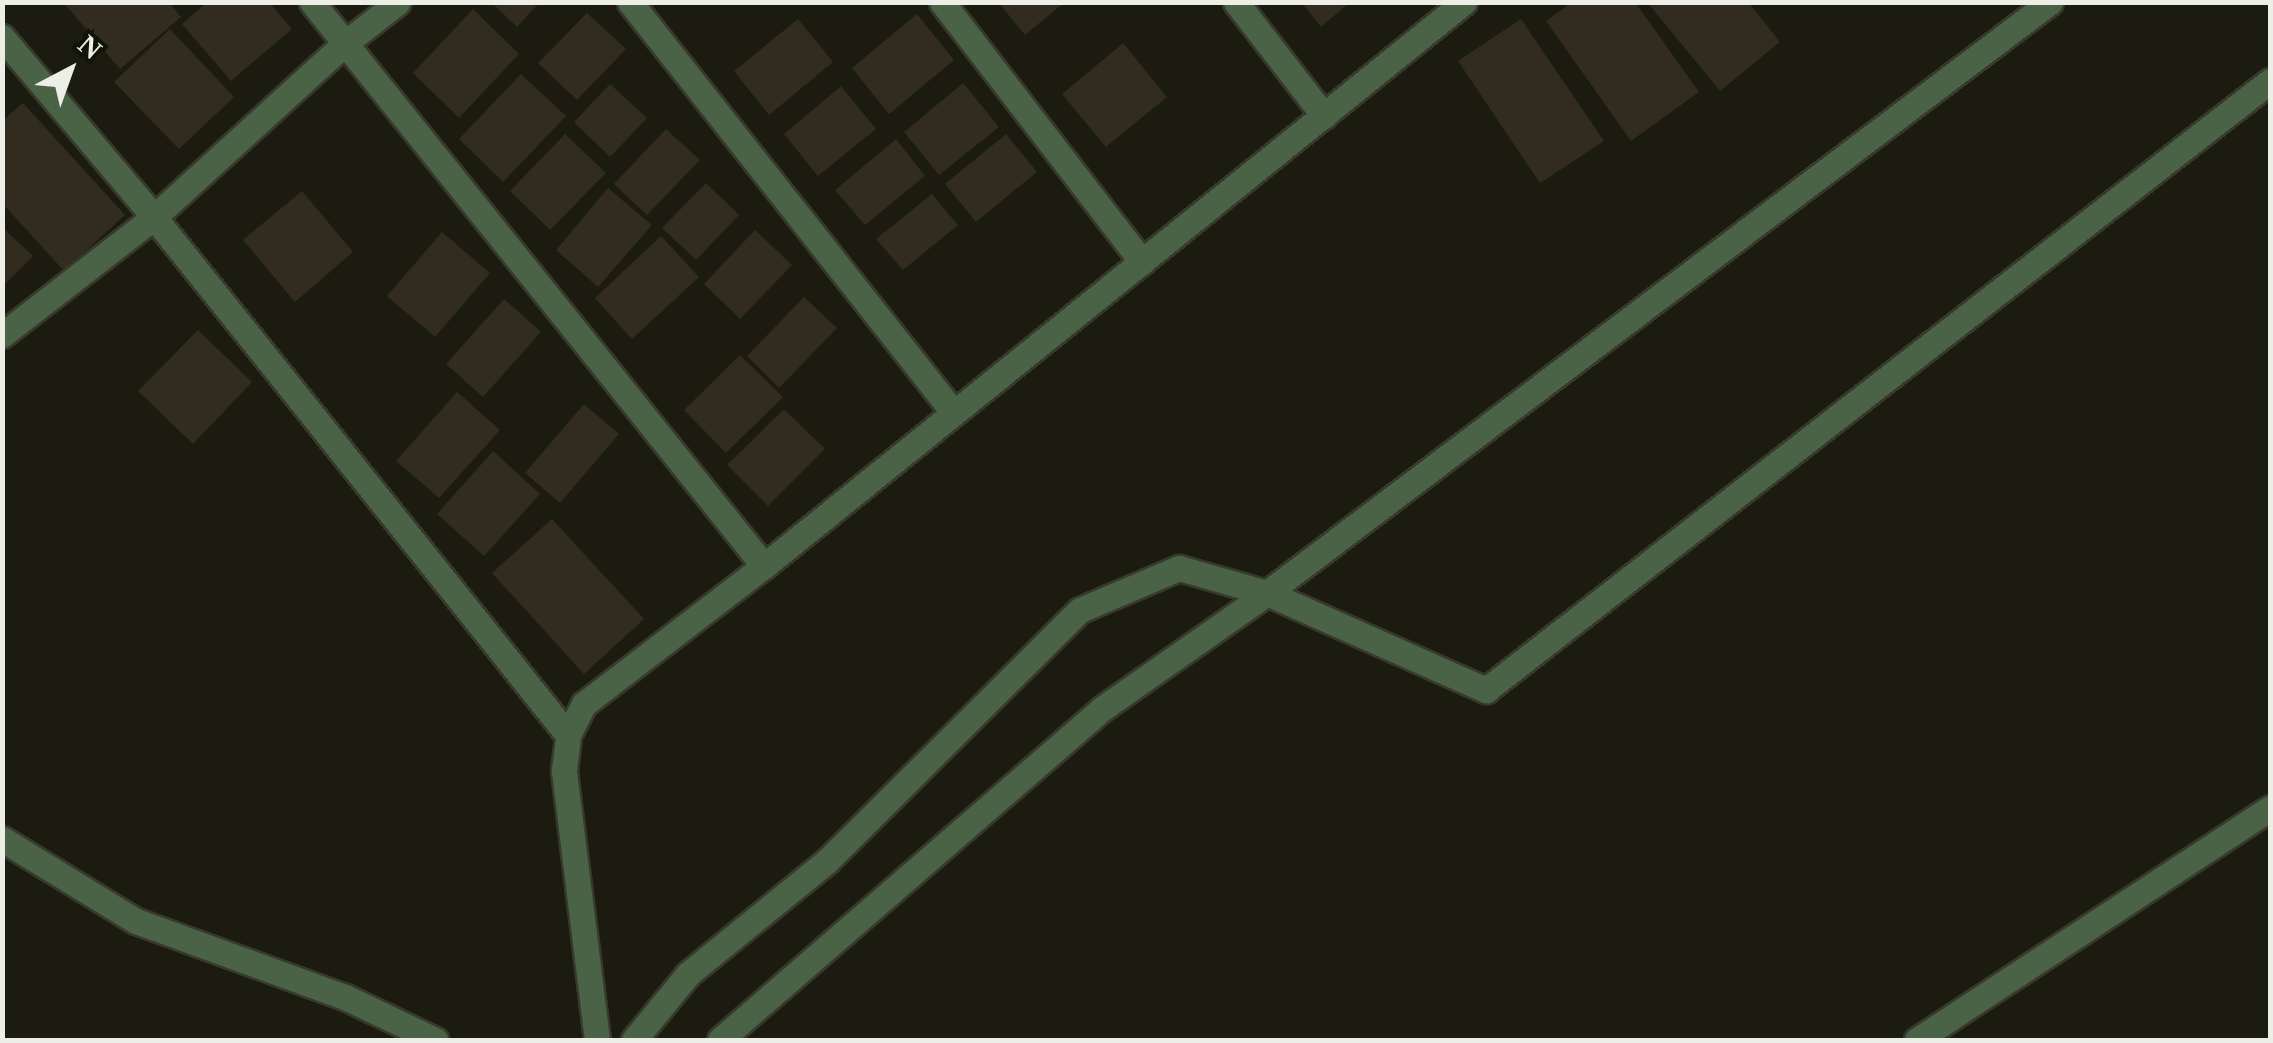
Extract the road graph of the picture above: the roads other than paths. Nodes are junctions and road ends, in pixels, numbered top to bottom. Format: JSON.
{"nodes":[{"id":1,"x":312,"y":2,"type":"edge"},
{"id":2,"x":398,"y":2,"type":"edge"},
{"id":3,"x":630,"y":2,"type":"edge"},
{"id":4,"x":942,"y":2,"type":"edge"},
{"id":5,"x":1236,"y":2,"type":"edge"},
{"id":6,"x":1464,"y":2,"type":"edge"},
{"id":7,"x":2050,"y":2,"type":"edge"},
{"id":8,"x":2,"y":38,"type":"edge"},
{"id":9,"x":344,"y":44,"type":"junction"},
{"id":10,"x":2270,"y":82,"type":"edge"},
{"id":11,"x":1324,"y":116,"type":"junction"},
{"id":12,"x":154,"y":216,"type":"junction"},
{"id":13,"x":1142,"y":262,"type":"junction"},
{"id":14,"x":2,"y":335,"type":"edge"},
{"id":15,"x":954,"y":413,"type":"junction"},
{"id":16,"x":764,"y":566,"type":"junction"},
{"id":17,"x":1267,"y":593,"type":"junction"},
{"id":18,"x":568,"y":735,"type":"junction"},
{"id":19,"x":2270,"y":808,"type":"edge"},
{"id":20,"x":2,"y":839,"type":"edge"},
{"id":21,"x":435,"y":1040,"type":"edge"},
{"id":22,"x":597,"y":1040,"type":"edge"},
{"id":23,"x":634,"y":1040,"type":"edge"},
{"id":24,"x":720,"y":1040,"type":"edge"},
{"id":25,"x":1917,"y":1040,"type":"edge"}],
"edges":[{"from":1,"to":9,"type":"street"},
{"from":2,"to":9,"type":"street"},
{"from":3,"to":15,"type":"street"},
{"from":4,"to":13,"type":"street"},
{"from":5,"to":11,"type":"street"},
{"from":6,"to":11,"type":"street"},
{"from":7,"to":17,"type":"street"},
{"from":8,"to":12,"type":"street"},
{"from":9,"to":12,"type":"street"},
{"from":9,"to":16,"type":"street"},
{"from":10,"to":17,"type":"street"},
{"from":11,"to":13,"type":"street"},
{"from":12,"to":14,"type":"street"},
{"from":12,"to":18,"type":"street"},
{"from":13,"to":15,"type":"street"},
{"from":15,"to":16,"type":"street"},
{"from":16,"to":18,"type":"street"},
{"from":17,"to":23,"type":"street"},
{"from":17,"to":24,"type":"street"},
{"from":18,"to":22,"type":"street"},
{"from":19,"to":25,"type":"street"},
{"from":20,"to":21,"type":"street"}]}
